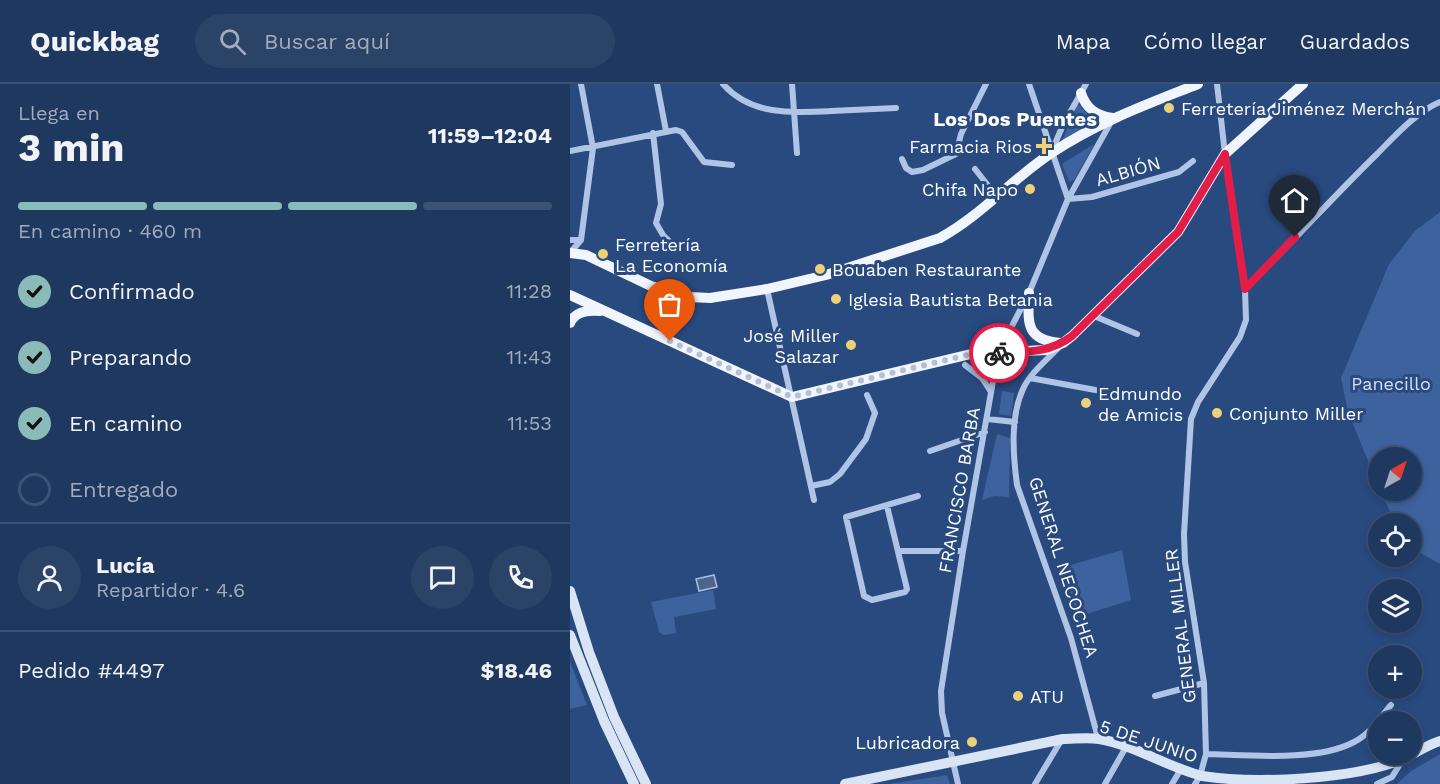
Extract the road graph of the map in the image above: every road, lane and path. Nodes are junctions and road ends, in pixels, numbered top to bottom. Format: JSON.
{"nodes":[{"id":1,"x":581,"y":84,"type":"edge"},
{"id":2,"x":657,"y":84,"type":"edge"},
{"id":3,"x":723,"y":84,"type":"edge"},
{"id":4,"x":792,"y":84,"type":"edge"},
{"id":5,"x":986,"y":84,"type":"edge"},
{"id":6,"x":1029,"y":84,"type":"edge"},
{"id":7,"x":1198,"y":84,"type":"edge"},
{"id":8,"x":1217,"y":84,"type":"edge"},
{"id":9,"x":1303,"y":84,"type":"edge"},
{"id":10,"x":1083,"y":88,"type":"edge"},
{"id":11,"x":1440,"y":102,"type":"edge"},
{"id":12,"x":896,"y":108,"type":"dead end"},
{"id":13,"x":794,"y":113,"type":"junction"},
{"id":14,"x":1114,"y":118,"type":"junction"},
{"id":15,"x":666,"y":131,"type":"junction"},
{"id":16,"x":653,"y":133,"type":"junction"},
{"id":17,"x":593,"y":148,"type":"junction"},
{"id":18,"x":570,"y":151,"type":"edge"},
{"id":19,"x":797,"y":153,"type":"dead end"},
{"id":20,"x":1051,"y":153,"type":"junction"},
{"id":21,"x":1225,"y":154,"type":"junction"},
{"id":22,"x":902,"y":159,"type":"dead end"},
{"id":23,"x":1193,"y":161,"type":"dead end"},
{"id":24,"x":732,"y":165,"type":"dead end"},
{"id":25,"x":975,"y":169,"type":"dead end"},
{"id":26,"x":998,"y":197,"type":"junction"},
{"id":27,"x":1068,"y":199,"type":"junction"},
{"id":28,"x":570,"y":240,"type":"edge"},
{"id":29,"x":581,"y":240,"type":"junction"},
{"id":30,"x":672,"y":244,"type":"dead end"},
{"id":31,"x":570,"y":253,"type":"edge"},
{"id":32,"x":767,"y":289,"type":"junction"},
{"id":33,"x":1245,"y":289,"type":"junction"},
{"id":34,"x":1029,"y":293,"type":"junction"},
{"id":35,"x":570,"y":294,"type":"edge"},
{"id":36,"x":570,"y":302,"type":"edge"},
{"id":37,"x":606,"y":311,"type":"junction"},
{"id":38,"x":1094,"y":316,"type":"junction"},
{"id":39,"x":570,"y":323,"type":"edge"},
{"id":40,"x":1137,"y":334,"type":"dead end"},
{"id":41,"x":1063,"y":343,"type":"junction"},
{"id":42,"x":998,"y":353,"type":"junction"},
{"id":43,"x":965,"y":365,"type":"dead end"},
{"id":44,"x":1030,"y":378,"type":"junction"},
{"id":45,"x":1101,"y":391,"type":"dead end"},
{"id":46,"x":991,"y":392,"type":"junction"},
{"id":47,"x":867,"y":395,"type":"dead end"},
{"id":48,"x":792,"y":397,"type":"junction"},
{"id":49,"x":987,"y":418,"type":"junction"},
{"id":50,"x":1015,"y":422,"type":"junction"},
{"id":51,"x":985,"y":432,"type":"junction"},
{"id":52,"x":930,"y":451,"type":"dead end"},
{"id":53,"x":811,"y":486,"type":"junction"},
{"id":54,"x":918,"y":496,"type":"dead end"},
{"id":55,"x":814,"y":500,"type":"dead end"},
{"id":56,"x":887,"y":506,"type":"junction"},
{"id":57,"x":900,"y":551,"type":"junction"},
{"id":58,"x":963,"y":551,"type":"junction"},
{"id":59,"x":570,"y":591,"type":"edge"},
{"id":60,"x":570,"y":635,"type":"edge"},
{"id":61,"x":1204,"y":683,"type":"junction"},
{"id":62,"x":1155,"y":696,"type":"dead end"},
{"id":63,"x":1390,"y":705,"type":"dead end"},
{"id":64,"x":1098,"y":738,"type":"junction"},
{"id":65,"x":1062,"y":739,"type":"junction"},
{"id":66,"x":1440,"y":741,"type":"edge"},
{"id":67,"x":1126,"y":747,"type":"junction"},
{"id":68,"x":1422,"y":750,"type":"edge"},
{"id":69,"x":1206,"y":754,"type":"junction"},
{"id":70,"x":953,"y":762,"type":"junction"},
{"id":71,"x":1382,"y":765,"type":"edge"},
{"id":72,"x":1399,"y":765,"type":"edge"},
{"id":73,"x":1181,"y":768,"type":"junction"},
{"id":74,"x":1198,"y":780,"type":"edge"},
{"id":75,"x":634,"y":784,"type":"edge"},
{"id":76,"x":646,"y":784,"type":"edge"},
{"id":77,"x":845,"y":784,"type":"edge"},
{"id":78,"x":958,"y":784,"type":"edge"},
{"id":79,"x":1035,"y":784,"type":"edge"},
{"id":80,"x":1105,"y":784,"type":"edge"},
{"id":81,"x":1172,"y":784,"type":"edge"},
{"id":82,"x":1377,"y":784,"type":"edge"}],
"edges":[{"from":1,"to":17,"type":"street"},
{"from":2,"to":15,"type":"street"},
{"from":3,"to":13,"type":"street"},
{"from":4,"to":13,"type":"street"},
{"from":5,"to":22,"type":"street"},
{"from":6,"to":20,"type":"street"},
{"from":7,"to":14,"type":"main road"},
{"from":8,"to":21,"type":"street","name":"GENERAL MILLER"},
{"from":9,"to":21,"type":"main road","name":"GENERAL NECOCHEA"},
{"from":10,"to":14,"type":"main road"},
{"from":10,"to":20,"type":"street"},
{"from":11,"to":33,"type":"street"},
{"from":12,"to":13,"type":"street"},
{"from":13,"to":19,"type":"street"},
{"from":14,"to":20,"type":"main road"},
{"from":14,"to":27,"type":"street","name":"FRANCISCO BARBA"},
{"from":15,"to":16,"type":"street"},
{"from":15,"to":24,"type":"street"},
{"from":16,"to":17,"type":"street"},
{"from":16,"to":30,"type":"street"},
{"from":17,"to":18,"type":"street"},
{"from":17,"to":29,"type":"street"},
{"from":20,"to":26,"type":"main road"},
{"from":20,"to":27,"type":"street"},
{"from":21,"to":33,"type":"street","name":"GENERAL MILLER"},
{"from":21,"to":38,"type":"main road","name":"GENERAL NECOCHEA"},
{"from":23,"to":27,"type":"street","name":"ALBIÓN"},
{"from":25,"to":26,"type":"street"},
{"from":26,"to":32,"type":"main road"},
{"from":27,"to":34,"type":"street","name":"FRANCISCO BARBA"},
{"from":28,"to":29,"type":"street"},
{"from":29,"to":31,"type":"street"},
{"from":31,"to":32,"type":"main road"},
{"from":32,"to":48,"type":"street"},
{"from":33,"to":61,"type":"street","name":"GENERAL MILLER"},
{"from":34,"to":41,"type":"main road"},
{"from":34,"to":42,"type":"street","name":"FRANCISCO BARBA"},
{"from":35,"to":36,"type":"street"},
{"from":35,"to":37,"type":"main road"},
{"from":37,"to":39,"type":"main road"},
{"from":37,"to":48,"type":"main road"},
{"from":38,"to":40,"type":"street"},
{"from":38,"to":41,"type":"main road","name":"GENERAL NECOCHEA"},
{"from":41,"to":42,"type":"main road"},
{"from":41,"to":44,"type":"street","name":"GENERAL NECOCHEA"},
{"from":42,"to":46,"type":"street","name":"FRANCISCO BARBA"},
{"from":42,"to":48,"type":"main road"},
{"from":43,"to":46,"type":"street"},
{"from":44,"to":45,"type":"street"},
{"from":44,"to":50,"type":"street","name":"GENERAL NECOCHEA"},
{"from":46,"to":49,"type":"street","name":"FRANCISCO BARBA"},
{"from":47,"to":53,"type":"street"},
{"from":48,"to":53,"type":"street"},
{"from":49,"to":50,"type":"street"},
{"from":49,"to":51,"type":"street","name":"FRANCISCO BARBA"},
{"from":50,"to":64,"type":"street","name":"GENERAL NECOCHEA"},
{"from":51,"to":52,"type":"street"},
{"from":51,"to":58,"type":"street","name":"FRANCISCO BARBA"},
{"from":53,"to":55,"type":"street"},
{"from":54,"to":56,"type":"street"},
{"from":56,"to":57,"type":"street"},
{"from":56,"to":57,"type":"street"},
{"from":57,"to":58,"type":"street"},
{"from":58,"to":70,"type":"street","name":"FRANCISCO BARBA"},
{"from":59,"to":76,"type":"street"},
{"from":60,"to":75,"type":"street"},
{"from":61,"to":62,"type":"street"},
{"from":61,"to":69,"type":"street","name":"GENERAL MILLER"},
{"from":63,"to":69,"type":"street"},
{"from":64,"to":65,"type":"street","name":"5 DE JUNIO"},
{"from":64,"to":67,"type":"street","name":"5 DE JUNIO"},
{"from":65,"to":70,"type":"street","name":"5 DE JUNIO"},
{"from":65,"to":79,"type":"street"},
{"from":66,"to":68,"type":"street","name":"5 DE JUNIO"},
{"from":67,"to":73,"type":"street","name":"5 DE JUNIO"},
{"from":67,"to":80,"type":"street"},
{"from":69,"to":74,"type":"street","name":"GENERAL MILLER"},
{"from":70,"to":77,"type":"street","name":"5 DE JUNIO"},
{"from":70,"to":78,"type":"street","name":"FRANCISCO BARBA"},
{"from":71,"to":74,"type":"street","name":"5 DE JUNIO"},
{"from":72,"to":82,"type":"street"},
{"from":73,"to":74,"type":"street","name":"5 DE JUNIO"},
{"from":73,"to":81,"type":"street"}]}
